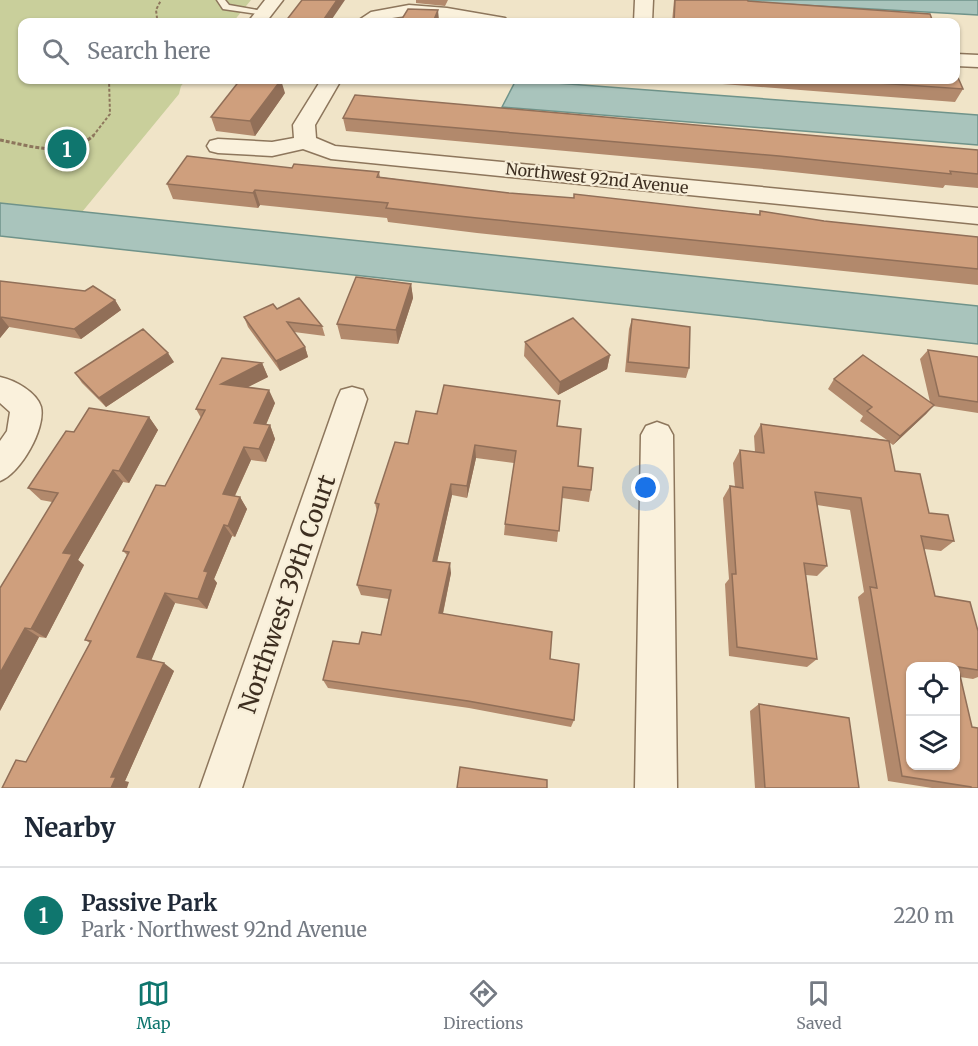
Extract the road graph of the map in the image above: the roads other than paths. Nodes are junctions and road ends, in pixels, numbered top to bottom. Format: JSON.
{"nodes":[{"id":1,"x":221,"y":0,"type":"edge"},
{"id":2,"x":644,"y":0,"type":"edge"},
{"id":3,"x":395,"y":1,"type":"edge"},
{"id":4,"x":265,"y":11,"type":"edge"},
{"id":5,"x":369,"y":18,"type":"edge"},
{"id":6,"x":484,"y":18,"type":"edge"},
{"id":7,"x":643,"y":18,"type":"edge"},
{"id":8,"x":960,"y":60,"type":"edge"},
{"id":9,"x":978,"y":61,"type":"edge"},
{"id":10,"x":329,"y":84,"type":"edge"},
{"id":11,"x":305,"y":142,"type":"junction"},
{"id":12,"x":218,"y":146,"type":"dead end"},
{"id":13,"x":978,"y":216,"type":"edge"},
{"id":14,"x":0,"y":389,"type":"edge"},
{"id":15,"x":352,"y":399,"type":"dead end"},
{"id":16,"x":657,"y":435,"type":"dead end"},
{"id":17,"x":0,"y":467,"type":"edge"},
{"id":18,"x":221,"y":788,"type":"edge"},
{"id":19,"x":656,"y":788,"type":"edge"}],
"edges":[{"from":1,"to":4,"type":"lane"},
{"from":2,"to":7,"type":"street"},
{"from":3,"to":5,"type":"street"},
{"from":3,"to":6,"type":"street"},
{"from":8,"to":9,"type":"street"},
{"from":10,"to":11,"type":"street"},
{"from":11,"to":12,"type":"street"},
{"from":11,"to":13,"type":"street","name":"Northwest 92nd Avenue"},
{"from":14,"to":17,"type":"street"},
{"from":15,"to":18,"type":"street","name":"Northwest 39th Court"},
{"from":16,"to":19,"type":"street"}]}
